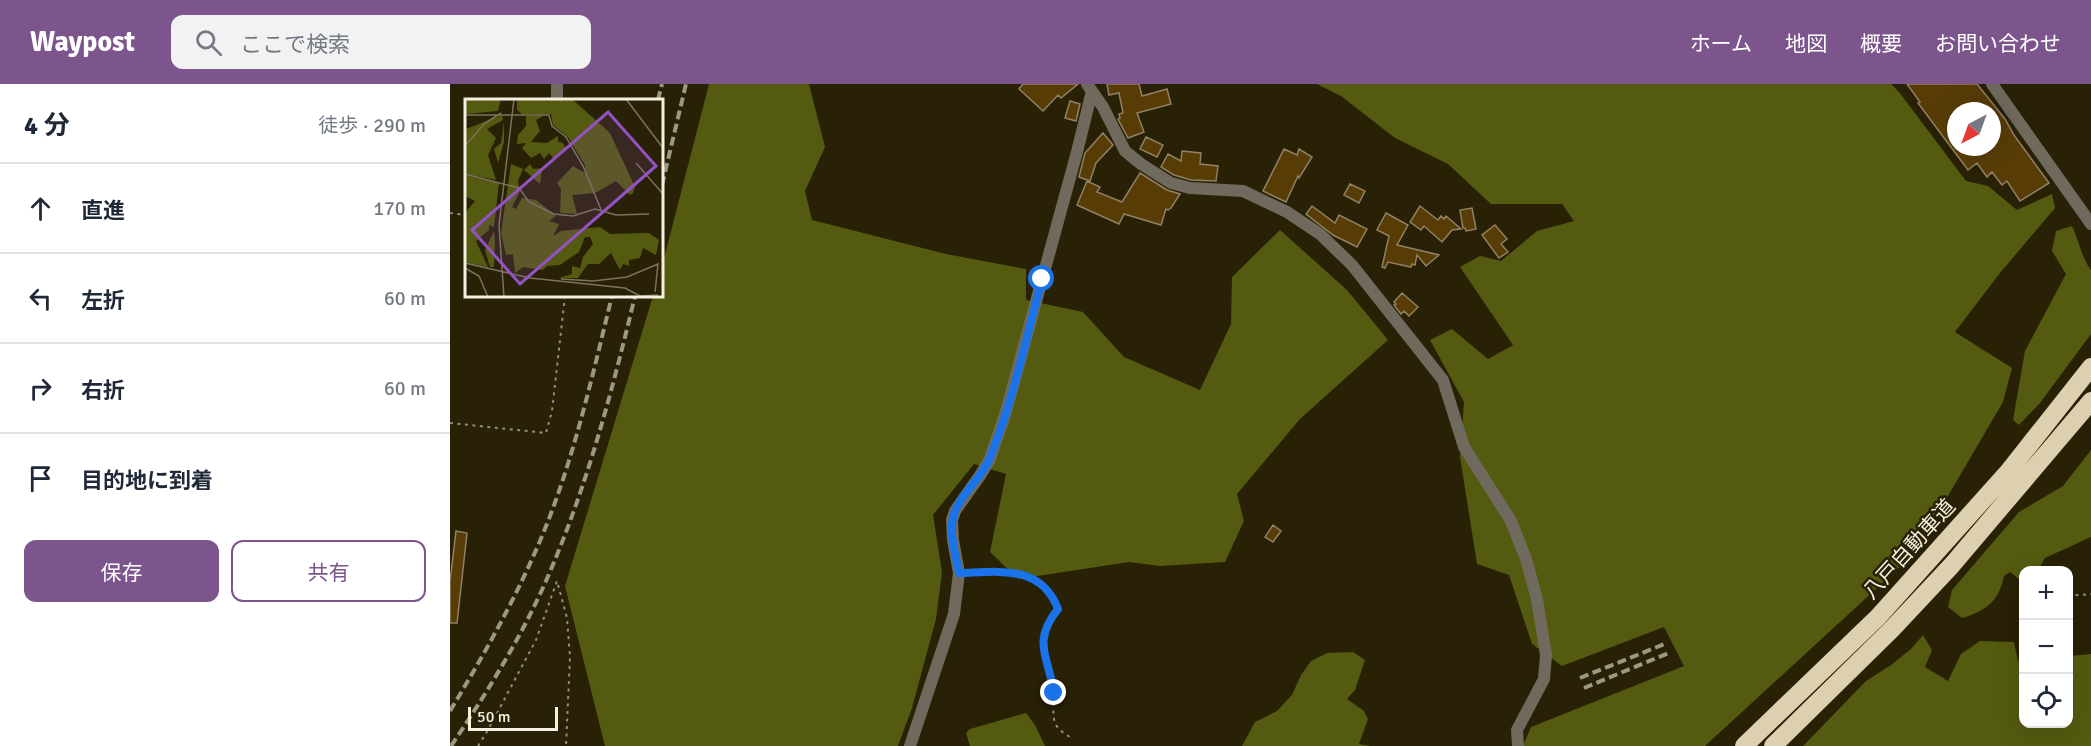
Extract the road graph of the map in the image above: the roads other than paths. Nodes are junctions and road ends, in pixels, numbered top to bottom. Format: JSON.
{"nodes":[{"id":1,"x":1992,"y":84,"type":"edge"},
{"id":2,"x":1089,"y":87,"type":"edge"},
{"id":3,"x":2091,"y":224,"type":"edge"},
{"id":4,"x":2091,"y":367,"type":"edge"},
{"id":5,"x":2091,"y":401,"type":"edge"},
{"id":6,"x":910,"y":746,"type":"edge"},
{"id":7,"x":1518,"y":746,"type":"edge"},
{"id":8,"x":1744,"y":746,"type":"edge"},
{"id":9,"x":1773,"y":746,"type":"edge"}],
"edges":[{"from":1,"to":3,"type":"street"},
{"from":2,"to":6,"type":"street"},
{"from":2,"to":7,"type":"street"},
{"from":4,"to":8,"type":"highway","name":"八戸自動車道"},
{"from":5,"to":9,"type":"highway","name":"八戸自動車道"}]}
